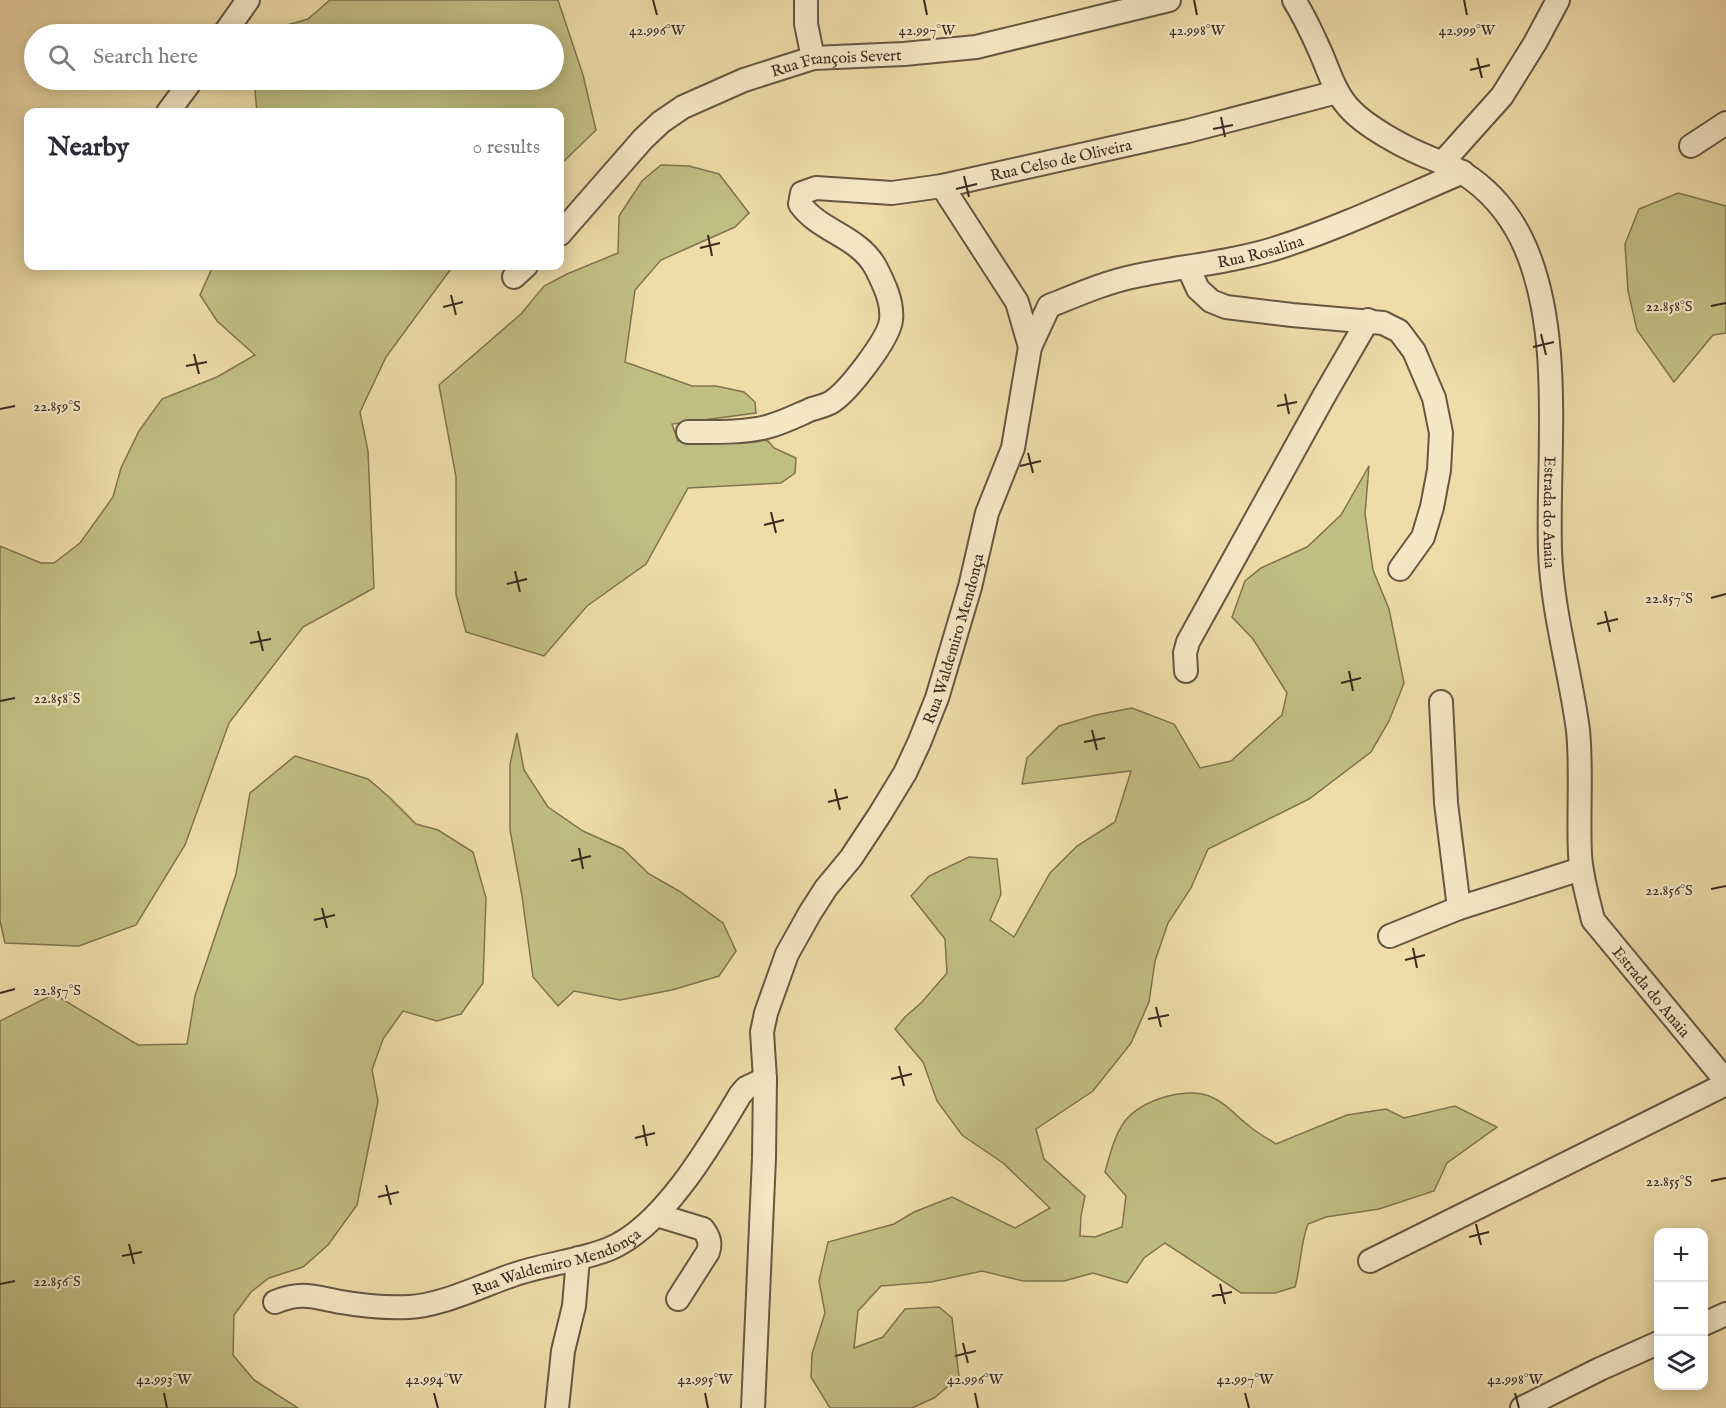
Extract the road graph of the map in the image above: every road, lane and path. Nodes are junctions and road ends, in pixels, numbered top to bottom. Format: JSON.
{"nodes":[{"id":1,"x":248,"y":0,"type":"edge"},
{"id":2,"x":806,"y":0,"type":"edge"},
{"id":3,"x":1168,"y":0,"type":"edge"},
{"id":4,"x":1294,"y":0,"type":"edge"},
{"id":5,"x":1558,"y":0,"type":"edge"},
{"id":6,"x":231,"y":24,"type":"edge"},
{"id":7,"x":813,"y":58,"type":"junction"},
{"id":8,"x":184,"y":90,"type":"edge"},
{"id":9,"x":1337,"y":92,"type":"junction"},
{"id":10,"x":171,"y":108,"type":"edge"},
{"id":11,"x":1726,"y":123,"type":"edge"},
{"id":12,"x":1691,"y":146,"type":"dead end"},
{"id":13,"x":1453,"y":168,"type":"junction"},
{"id":14,"x":942,"y":186,"type":"junction"},
{"id":15,"x":564,"y":229,"type":"edge"},
{"id":16,"x":1188,"y":267,"type":"junction"},
{"id":17,"x":1017,"y":302,"type":"junction"},
{"id":18,"x":1049,"y":306,"type":"junction"},
{"id":19,"x":1368,"y":320,"type":"junction"},
{"id":20,"x":1030,"y":347,"type":"junction"},
{"id":21,"x":688,"y":432,"type":"dead end"},
{"id":22,"x":1400,"y":569,"type":"dead end"},
{"id":23,"x":1186,"y":671,"type":"dead end"},
{"id":24,"x":1441,"y":702,"type":"dead end"},
{"id":25,"x":1581,"y":869,"type":"junction"},
{"id":26,"x":1459,"y":908,"type":"junction"},
{"id":27,"x":1390,"y":936,"type":"dead end"},
{"id":28,"x":765,"y":1079,"type":"junction"},
{"id":29,"x":1726,"y":1082,"type":"edge"},
{"id":30,"x":657,"y":1215,"type":"junction"},
{"id":31,"x":578,"y":1258,"type":"junction"},
{"id":32,"x":1370,"y":1261,"type":"dead end"},
{"id":33,"x":678,"y":1299,"type":"dead end"},
{"id":34,"x":275,"y":1302,"type":"dead end"},
{"id":35,"x":1726,"y":1314,"type":"edge"},
{"id":36,"x":1708,"y":1322,"type":"edge"},
{"id":37,"x":1654,"y":1345,"type":"edge"},
{"id":38,"x":557,"y":1408,"type":"edge"},
{"id":39,"x":753,"y":1408,"type":"edge"},
{"id":40,"x":1522,"y":1408,"type":"edge"}],
"edges":[{"from":1,"to":6,"type":"street"},
{"from":2,"to":7,"type":"street"},
{"from":3,"to":7,"type":"street","name":"Rua François Severt"},
{"from":4,"to":9,"type":"street","name":"Estrada do Anaia"},
{"from":5,"to":13,"type":"street"},
{"from":7,"to":15,"type":"street","name":"Rua François Severt"},
{"from":8,"to":10,"type":"street"},
{"from":9,"to":13,"type":"street","name":"Estrada do Anaia"},
{"from":9,"to":14,"type":"street","name":"Rua Celso de Oliveira"},
{"from":11,"to":12,"type":"street"},
{"from":13,"to":16,"type":"street","name":"Rua Rosalina"},
{"from":13,"to":25,"type":"street","name":"Estrada do Anaia"},
{"from":14,"to":17,"type":"street","name":"Rua Waldemiro Mendonça"},
{"from":14,"to":21,"type":"street","name":"Rua Celso de Oliveira"},
{"from":16,"to":18,"type":"street","name":"Rua Rosalina"},
{"from":16,"to":19,"type":"street"},
{"from":17,"to":18,"type":"street","name":"Rua Rosalina"},
{"from":17,"to":20,"type":"street","name":"Rua Waldemiro Mendonça"},
{"from":18,"to":20,"type":"street"},
{"from":19,"to":22,"type":"street"},
{"from":19,"to":23,"type":"street"},
{"from":20,"to":28,"type":"street","name":"Rua Waldemiro Mendonça"},
{"from":24,"to":26,"type":"street"},
{"from":25,"to":26,"type":"street"},
{"from":25,"to":29,"type":"street","name":"Estrada do Anaia"},
{"from":26,"to":27,"type":"street"},
{"from":28,"to":30,"type":"street","name":"Rua Waldemiro Mendonça"},
{"from":28,"to":39,"type":"street","name":"Rua Waldemiro Mendonça"},
{"from":29,"to":32,"type":"street"},
{"from":30,"to":31,"type":"street","name":"Rua Waldemiro Mendonça"},
{"from":30,"to":33,"type":"street"},
{"from":31,"to":34,"type":"street","name":"Rua Waldemiro Mendonça"},
{"from":31,"to":38,"type":"street"},
{"from":35,"to":36,"type":"street"},
{"from":37,"to":40,"type":"street"}]}
